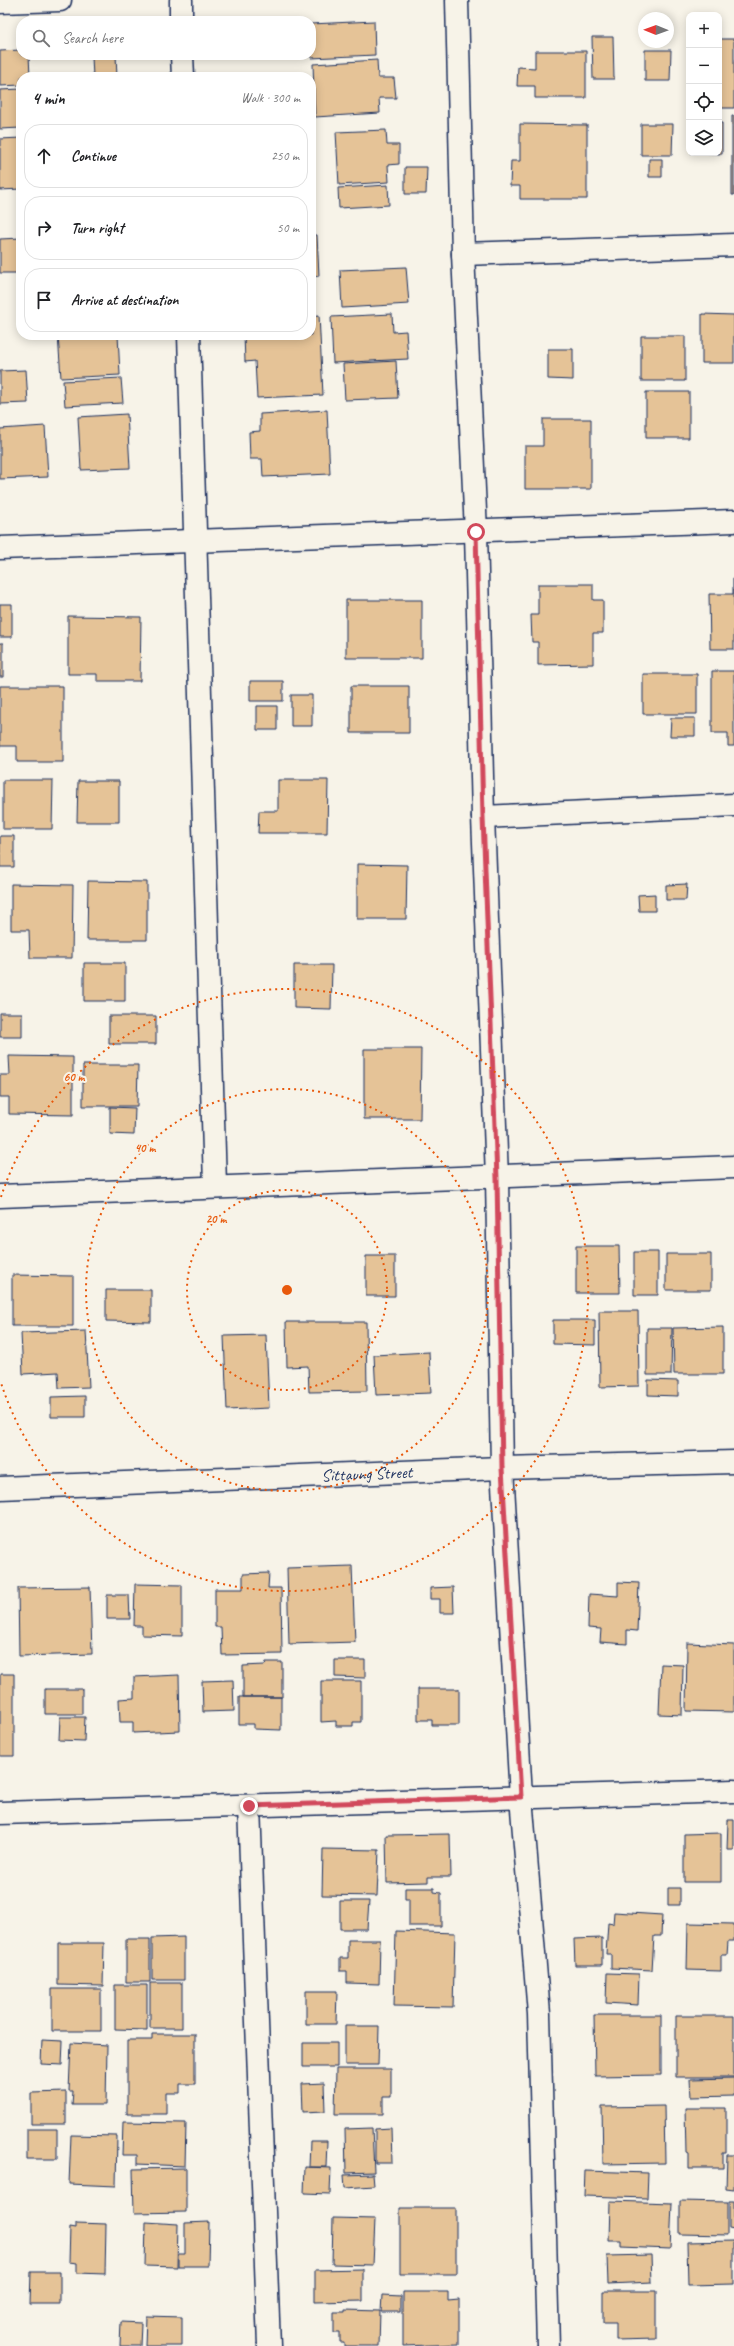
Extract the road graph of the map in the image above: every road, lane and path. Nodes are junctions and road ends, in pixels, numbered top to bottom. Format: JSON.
{"nodes":[{"id":1,"x":60,"y":0,"type":"edge"},
{"id":2,"x":181,"y":0,"type":"edge"},
{"id":3,"x":457,"y":0,"type":"edge"},
{"id":4,"x":0,"y":2,"type":"edge"},
{"id":5,"x":181,"y":16,"type":"edge"},
{"id":6,"x":182,"y":60,"type":"edge"},
{"id":7,"x":183,"y":72,"type":"edge"},
{"id":8,"x":734,"y":245,"type":"edge"},
{"id":9,"x":463,"y":254,"type":"junction"},
{"id":10,"x":189,"y":340,"type":"edge"},
{"id":11,"x":734,"y":521,"type":"edge"},
{"id":12,"x":476,"y":532,"type":"junction"},
{"id":13,"x":194,"y":541,"type":"junction"},
{"id":14,"x":0,"y":548,"type":"edge"},
{"id":15,"x":734,"y":805,"type":"edge"},
{"id":16,"x":483,"y":817,"type":"junction"},
{"id":17,"x":734,"y":1167,"type":"edge"},
{"id":18,"x":497,"y":1178,"type":"junction"},
{"id":19,"x":215,"y":1185,"type":"junction"},
{"id":20,"x":0,"y":1196,"type":"edge"},
{"id":21,"x":734,"y":1462,"type":"edge"},
{"id":22,"x":502,"y":1468,"type":"junction"},
{"id":23,"x":0,"y":1488,"type":"edge"},
{"id":24,"x":734,"y":1791,"type":"edge"},
{"id":25,"x":521,"y":1797,"type":"junction"},
{"id":26,"x":249,"y":1806,"type":"junction"},
{"id":27,"x":0,"y":1812,"type":"edge"},
{"id":28,"x":269,"y":2346,"type":"edge"},
{"id":29,"x":548,"y":2346,"type":"edge"}],
"edges":[{"from":1,"to":4,"type":"street"},
{"from":2,"to":5,"type":"street"},
{"from":3,"to":9,"type":"street"},
{"from":6,"to":7,"type":"street"},
{"from":8,"to":9,"type":"street"},
{"from":9,"to":12,"type":"street"},
{"from":10,"to":13,"type":"street"},
{"from":11,"to":12,"type":"street"},
{"from":12,"to":13,"type":"street"},
{"from":12,"to":16,"type":"street"},
{"from":13,"to":14,"type":"street"},
{"from":13,"to":19,"type":"street"},
{"from":15,"to":16,"type":"street"},
{"from":16,"to":18,"type":"street"},
{"from":17,"to":18,"type":"street"},
{"from":18,"to":19,"type":"street"},
{"from":18,"to":22,"type":"street"},
{"from":19,"to":20,"type":"street"},
{"from":21,"to":22,"type":"street","name":"Sittaung Street"},
{"from":22,"to":23,"type":"street","name":"Sittaung Street"},
{"from":22,"to":25,"type":"street"},
{"from":24,"to":25,"type":"street"},
{"from":25,"to":26,"type":"street"},
{"from":25,"to":29,"type":"street"},
{"from":26,"to":27,"type":"street"},
{"from":26,"to":28,"type":"street"}]}
